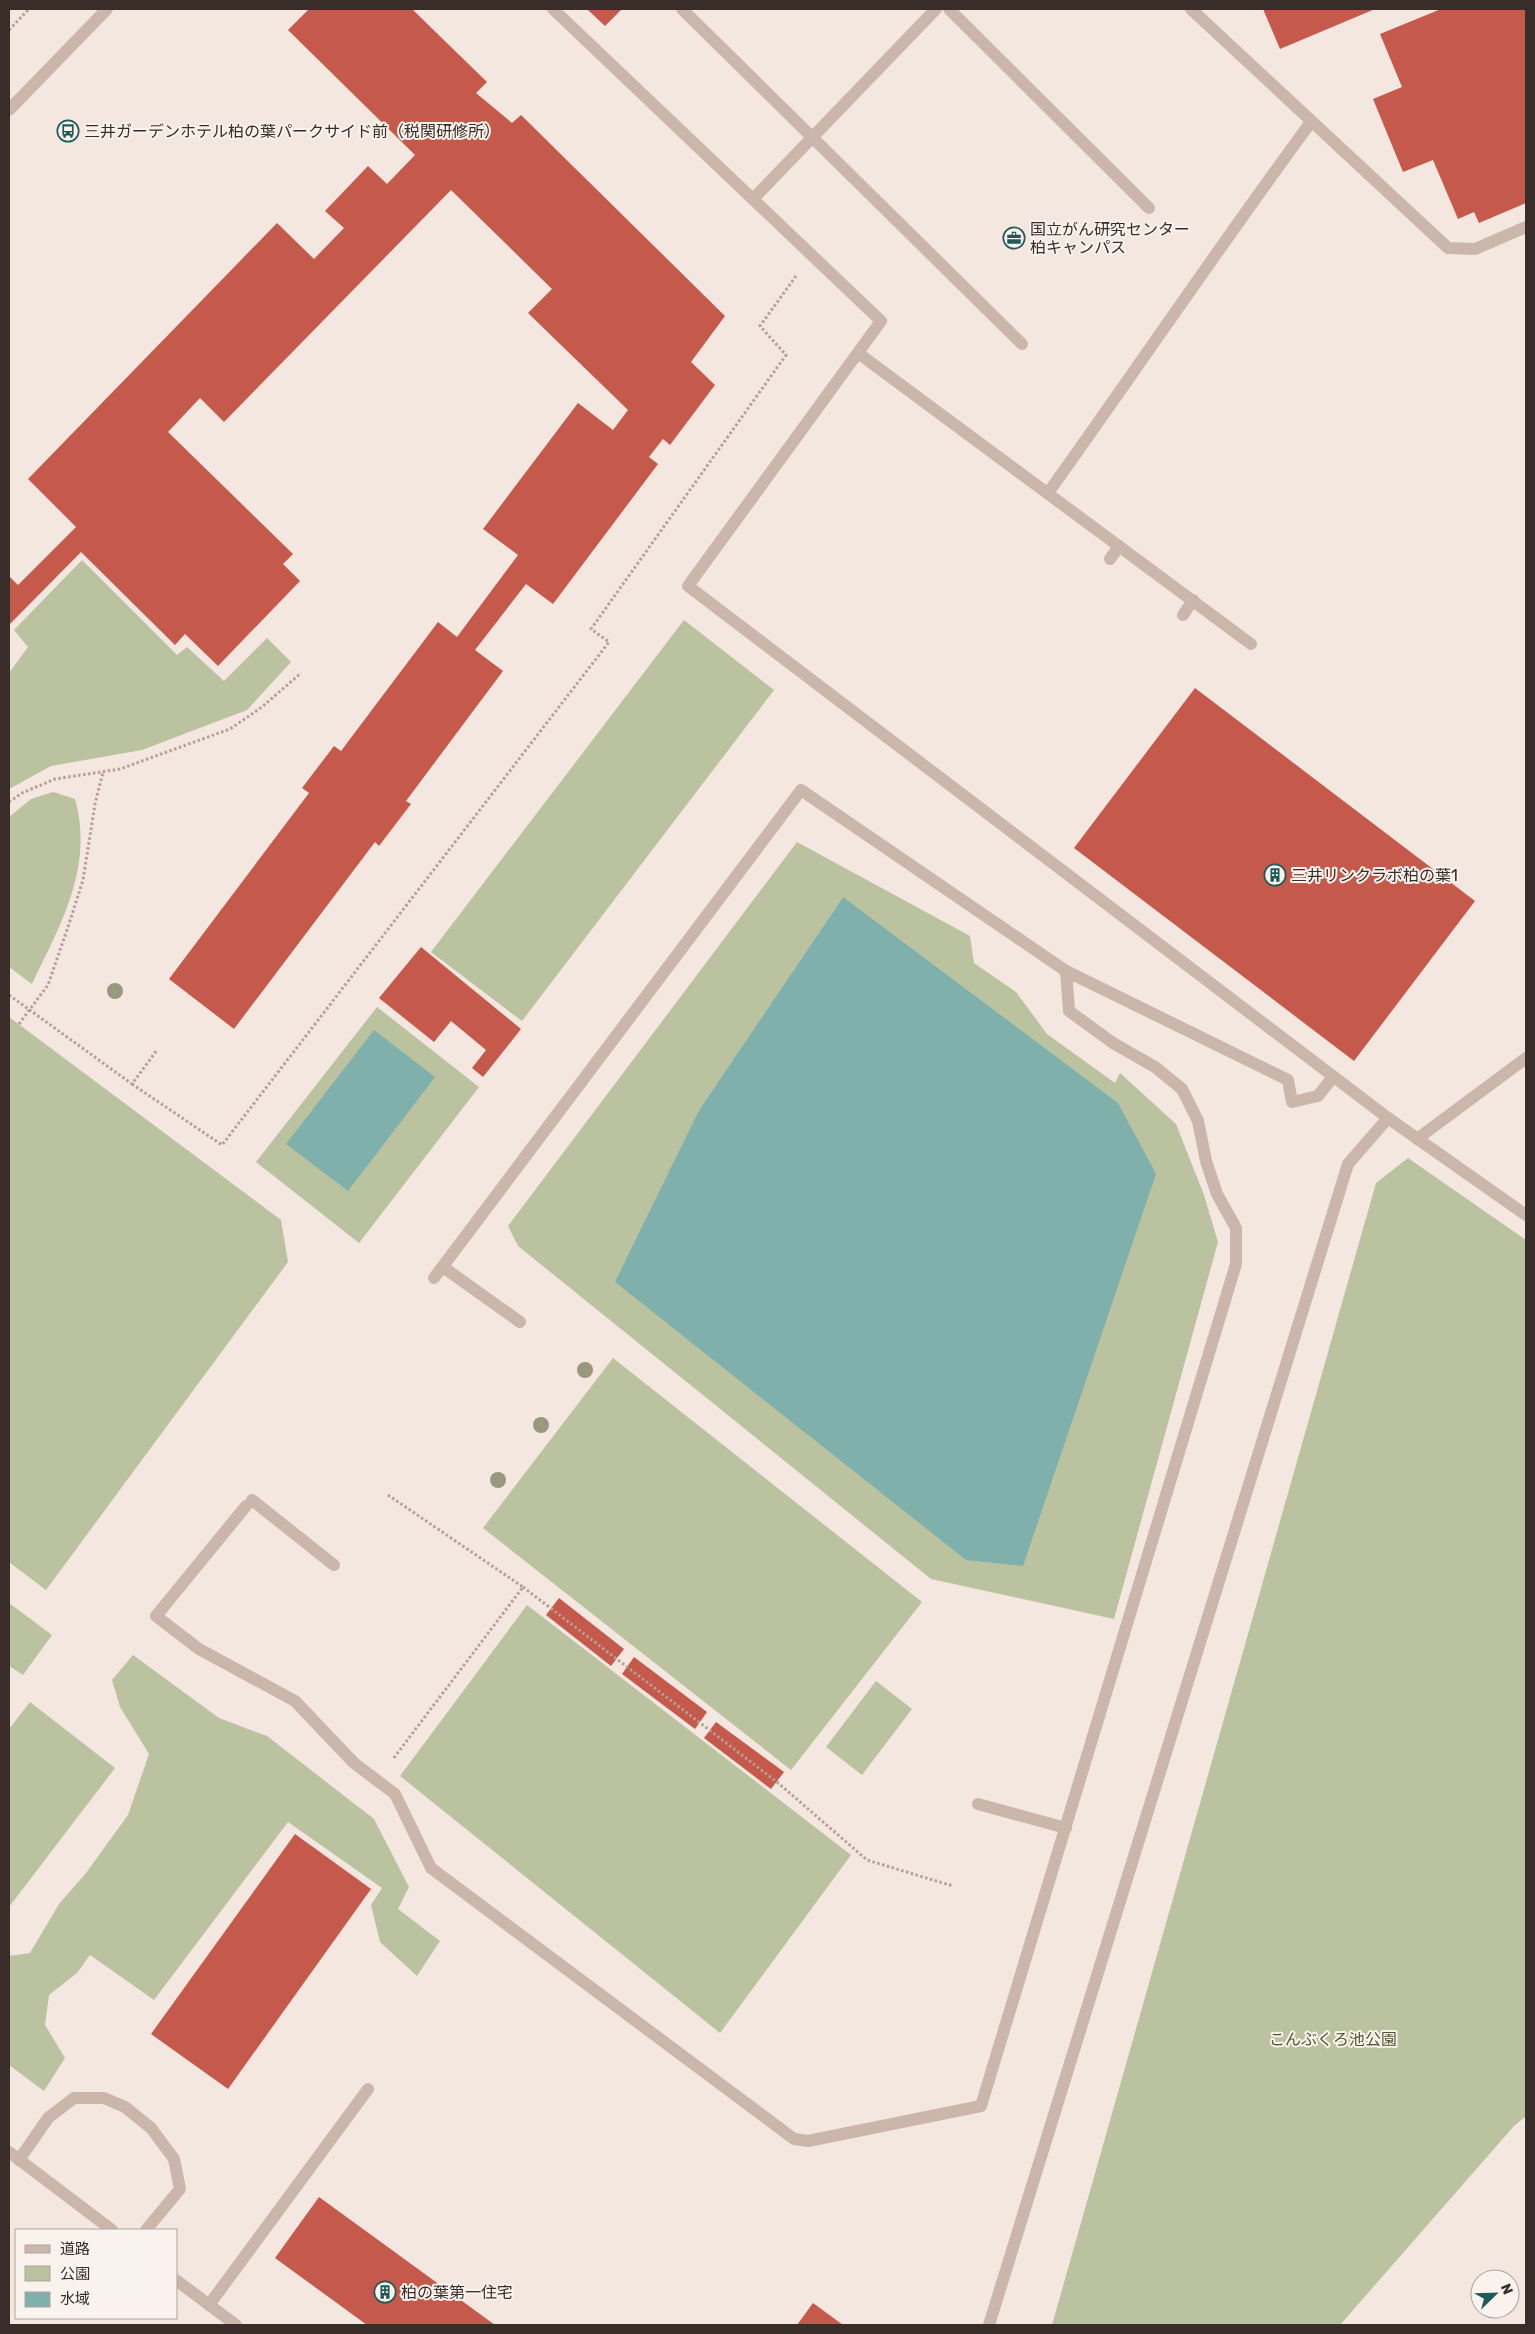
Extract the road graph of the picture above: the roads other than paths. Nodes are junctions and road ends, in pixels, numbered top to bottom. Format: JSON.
{"nodes":[{"id":1,"x":107,"y":9,"type":"edge"},
{"id":2,"x":553,"y":9,"type":"edge"},
{"id":3,"x":682,"y":9,"type":"edge"},
{"id":4,"x":936,"y":9,"type":"edge"},
{"id":5,"x":949,"y":9,"type":"edge"},
{"id":6,"x":1191,"y":9,"type":"edge"},
{"id":7,"x":9,"y":110,"type":"edge"},
{"id":8,"x":1311,"y":122,"type":"junction"},
{"id":9,"x":812,"y":138,"type":"junction"},
{"id":10,"x":753,"y":200,"type":"junction"},
{"id":11,"x":1150,"y":208,"type":"dead end"},
{"id":12,"x":1526,"y":227,"type":"edge"},
{"id":13,"x":1022,"y":344,"type":"dead end"},
{"id":14,"x":858,"y":352,"type":"junction"},
{"id":15,"x":1048,"y":493,"type":"junction"},
{"id":16,"x":1119,"y":546,"type":"junction"},
{"id":17,"x":1110,"y":559,"type":"dead end"},
{"id":18,"x":1192,"y":600,"type":"junction"},
{"id":19,"x":1183,"y":615,"type":"dead end"},
{"id":20,"x":1251,"y":644,"type":"dead end"},
{"id":21,"x":1066,"y":971,"type":"junction"},
{"id":22,"x":1526,"y":1058,"type":"edge"},
{"id":23,"x":1333,"y":1077,"type":"junction"},
{"id":24,"x":1388,"y":1118,"type":"junction"},
{"id":25,"x":1417,"y":1139,"type":"junction"},
{"id":26,"x":1526,"y":1215,"type":"edge"},
{"id":27,"x":443,"y":1267,"type":"junction"},
{"id":28,"x":434,"y":1278,"type":"dead end"},
{"id":29,"x":520,"y":1322,"type":"dead end"},
{"id":30,"x":334,"y":1565,"type":"dead end"},
{"id":31,"x":978,"y":1804,"type":"dead end"},
{"id":32,"x":1066,"y":1828,"type":"junction"},
{"id":33,"x":368,"y":2089,"type":"dead end"},
{"id":34,"x":14,"y":2156,"type":"edge"},
{"id":35,"x":111,"y":2229,"type":"edge"},
{"id":36,"x":147,"y":2229,"type":"edge"},
{"id":37,"x":178,"y":2282,"type":"edge"},
{"id":38,"x":209,"y":2305,"type":"junction"},
{"id":39,"x":236,"y":2325,"type":"edge"},
{"id":40,"x":989,"y":2325,"type":"edge"}],
"edges":[{"from":1,"to":7,"type":"street"},
{"from":2,"to":10,"type":"street"},
{"from":3,"to":9,"type":"street"},
{"from":4,"to":9,"type":"street"},
{"from":5,"to":11,"type":"street"},
{"from":6,"to":8,"type":"street"},
{"from":8,"to":12,"type":"street"},
{"from":8,"to":15,"type":"street"},
{"from":9,"to":10,"type":"street"},
{"from":9,"to":13,"type":"street"},
{"from":10,"to":14,"type":"street"},
{"from":14,"to":15,"type":"street"},
{"from":14,"to":23,"type":"street"},
{"from":15,"to":16,"type":"street"},
{"from":16,"to":17,"type":"street"},
{"from":16,"to":18,"type":"street"},
{"from":18,"to":19,"type":"street"},
{"from":18,"to":20,"type":"street"},
{"from":21,"to":23,"type":"street"},
{"from":21,"to":27,"type":"street"},
{"from":21,"to":32,"type":"street"},
{"from":22,"to":25,"type":"street"},
{"from":23,"to":24,"type":"street"},
{"from":24,"to":25,"type":"street"},
{"from":24,"to":40,"type":"street"},
{"from":25,"to":26,"type":"street"},
{"from":27,"to":28,"type":"street"},
{"from":27,"to":29,"type":"street"},
{"from":30,"to":32,"type":"street"},
{"from":31,"to":32,"type":"street"},
{"from":33,"to":38,"type":"street"},
{"from":34,"to":35,"type":"street"},
{"from":34,"to":36,"type":"street"},
{"from":37,"to":38,"type":"street"},
{"from":38,"to":39,"type":"street"}]}
